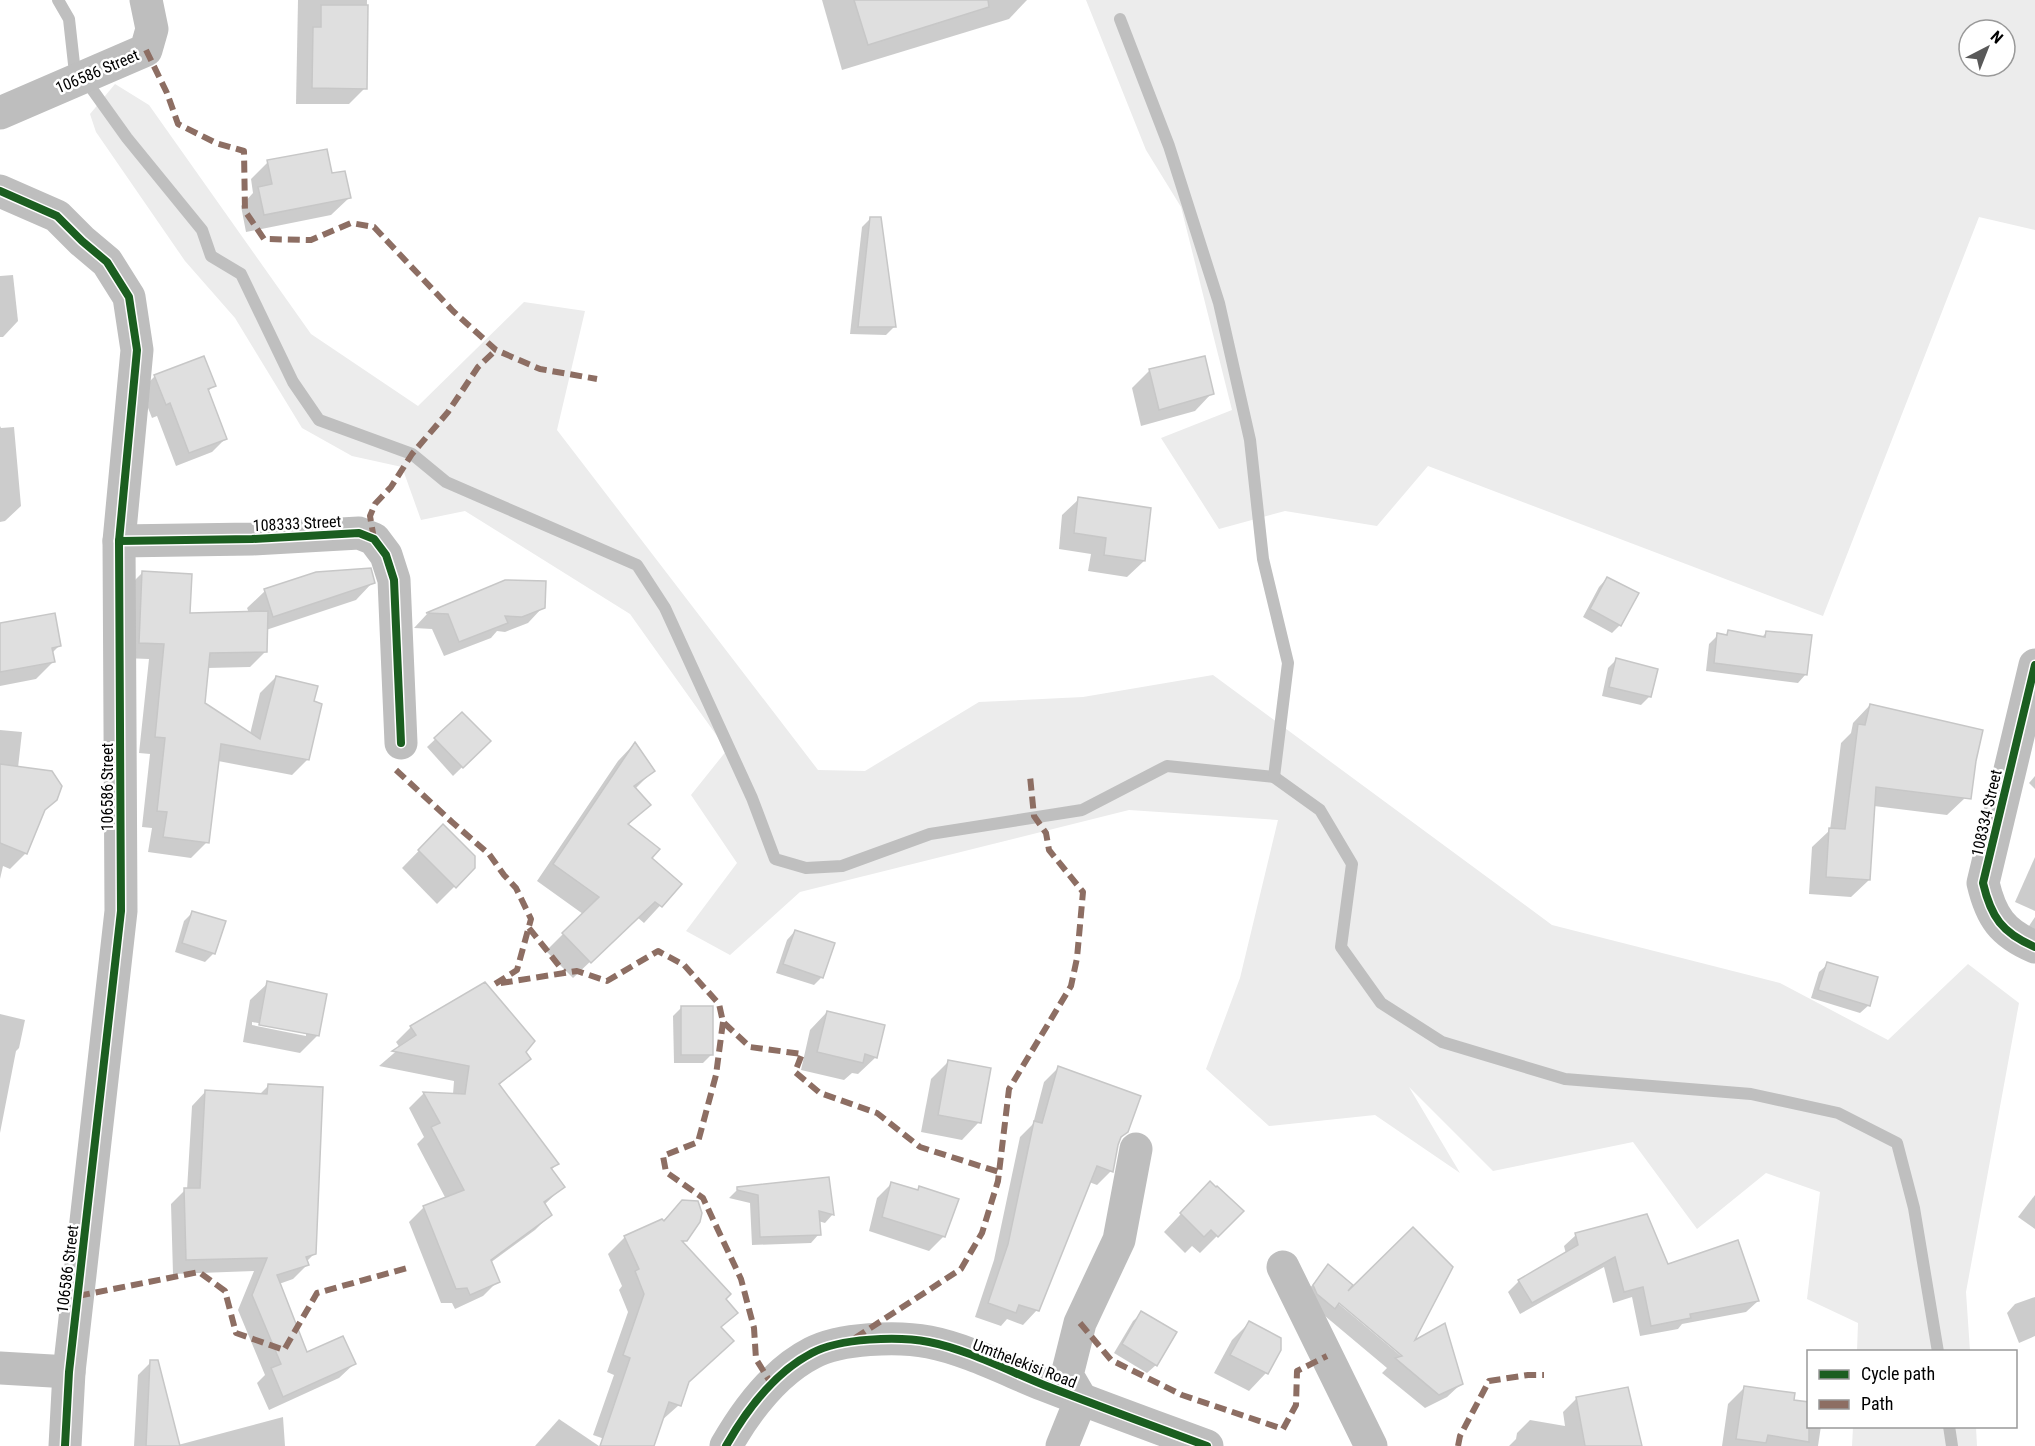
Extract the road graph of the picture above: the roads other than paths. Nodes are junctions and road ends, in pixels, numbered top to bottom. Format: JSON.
{"nodes":[{"id":1,"x":146,"y":0,"type":"edge"},
{"id":2,"x":0,"y":113,"type":"edge"},
{"id":3,"x":0,"y":191,"type":"edge"},
{"id":4,"x":119,"y":541,"type":"junction"},
{"id":5,"x":2035,"y":665,"type":"edge"},
{"id":6,"x":401,"y":743,"type":"dead end"},
{"id":7,"x":2035,"y":947,"type":"edge"},
{"id":8,"x":1136,"y":1149,"type":"dead end"},
{"id":9,"x":1284,"y":1267,"type":"dead end"},
{"id":10,"x":0,"y":1368,"type":"edge"},
{"id":11,"x":69,"y":1372,"type":"junction"},
{"id":12,"x":1081,"y":1399,"type":"junction"},
{"id":13,"x":65,"y":1446,"type":"edge"},
{"id":14,"x":726,"y":1446,"type":"edge"},
{"id":15,"x":1062,"y":1446,"type":"edge"},
{"id":16,"x":1207,"y":1446,"type":"edge"},
{"id":17,"x":1371,"y":1446,"type":"edge"}],
"edges":[{"from":1,"to":2,"type":"street","name":"106586 Street"},
{"from":3,"to":4,"type":"street","name":"106586 Street"},
{"from":4,"to":6,"type":"street","name":"108333 Street"},
{"from":4,"to":11,"type":"street","name":"106586 Street"},
{"from":5,"to":7,"type":"street","name":"108334 Street"},
{"from":8,"to":12,"type":"street"},
{"from":9,"to":17,"type":"street"},
{"from":10,"to":11,"type":"street"},
{"from":11,"to":13,"type":"street","name":"106586 Street"},
{"from":12,"to":14,"type":"street","name":"Umthelekisi Road"},
{"from":12,"to":15,"type":"street"},
{"from":12,"to":16,"type":"street","name":"Umthelekisi Road"}]}
